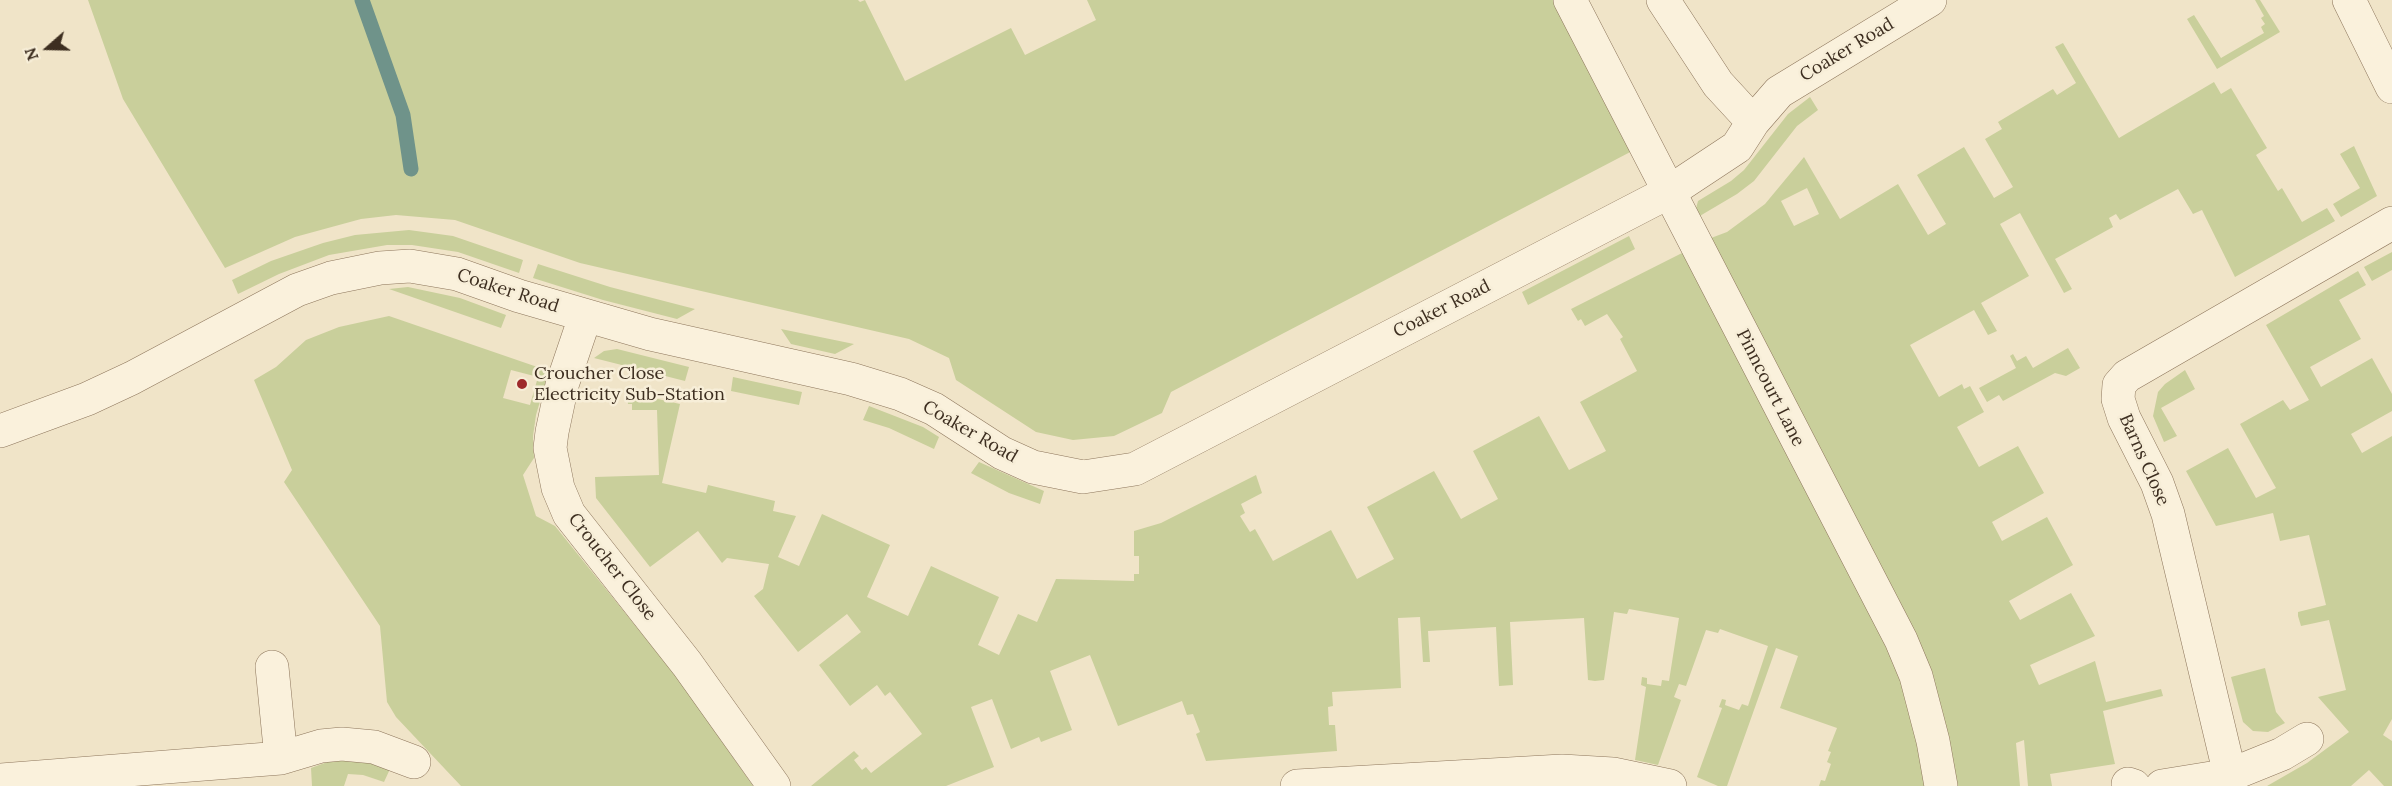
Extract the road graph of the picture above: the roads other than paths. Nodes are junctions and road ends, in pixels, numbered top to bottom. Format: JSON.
{"nodes":[{"id":1,"x":1570,"y":0,"type":"edge"},
{"id":2,"x":1662,"y":0,"type":"edge"},
{"id":3,"x":1930,"y":0,"type":"edge"},
{"id":4,"x":2349,"y":0,"type":"edge"},
{"id":5,"x":2392,"y":87,"type":"edge"},
{"id":6,"x":1753,"y":122,"type":"junction"},
{"id":7,"x":1669,"y":192,"type":"junction"},
{"id":8,"x":2392,"y":223,"type":"edge"},
{"id":9,"x":585,"y":317,"type":"junction"},
{"id":10,"x":0,"y":431,"type":"edge"},
{"id":11,"x":272,"y":667,"type":"dead end"},
{"id":12,"x":2307,"y":739,"type":"dead end"},
{"id":13,"x":280,"y":758,"type":"junction"},
{"id":14,"x":414,"y":762,"type":"dead end"},
{"id":15,"x":2230,"y":775,"type":"junction"},
{"id":16,"x":0,"y":780,"type":"edge"},
{"id":17,"x":1409,"y":783,"type":"edge"},
{"id":18,"x":774,"y":786,"type":"edge"},
{"id":19,"x":1297,"y":786,"type":"edge"},
{"id":20,"x":1670,"y":786,"type":"edge"},
{"id":21,"x":1941,"y":786,"type":"edge"},
{"id":22,"x":2162,"y":786,"type":"edge"}],
"edges":[{"from":1,"to":7,"type":"street","name":"Pinncourt Lane"},
{"from":2,"to":6,"type":"street"},
{"from":3,"to":6,"type":"street","name":"Coaker Road"},
{"from":4,"to":5,"type":"street"},
{"from":6,"to":7,"type":"street","name":"Coaker Road"},
{"from":7,"to":9,"type":"street","name":"Coaker Road"},
{"from":7,"to":21,"type":"street","name":"Pinncourt Lane"},
{"from":8,"to":15,"type":"street","name":"Barns Close"},
{"from":9,"to":10,"type":"street","name":"Coaker Road"},
{"from":9,"to":18,"type":"street","name":"Croucher Close"},
{"from":11,"to":13,"type":"street"},
{"from":12,"to":15,"type":"street"},
{"from":13,"to":14,"type":"street"},
{"from":13,"to":16,"type":"street"},
{"from":15,"to":22,"type":"street"},
{"from":17,"to":19,"type":"street"},
{"from":17,"to":20,"type":"street"}]}
